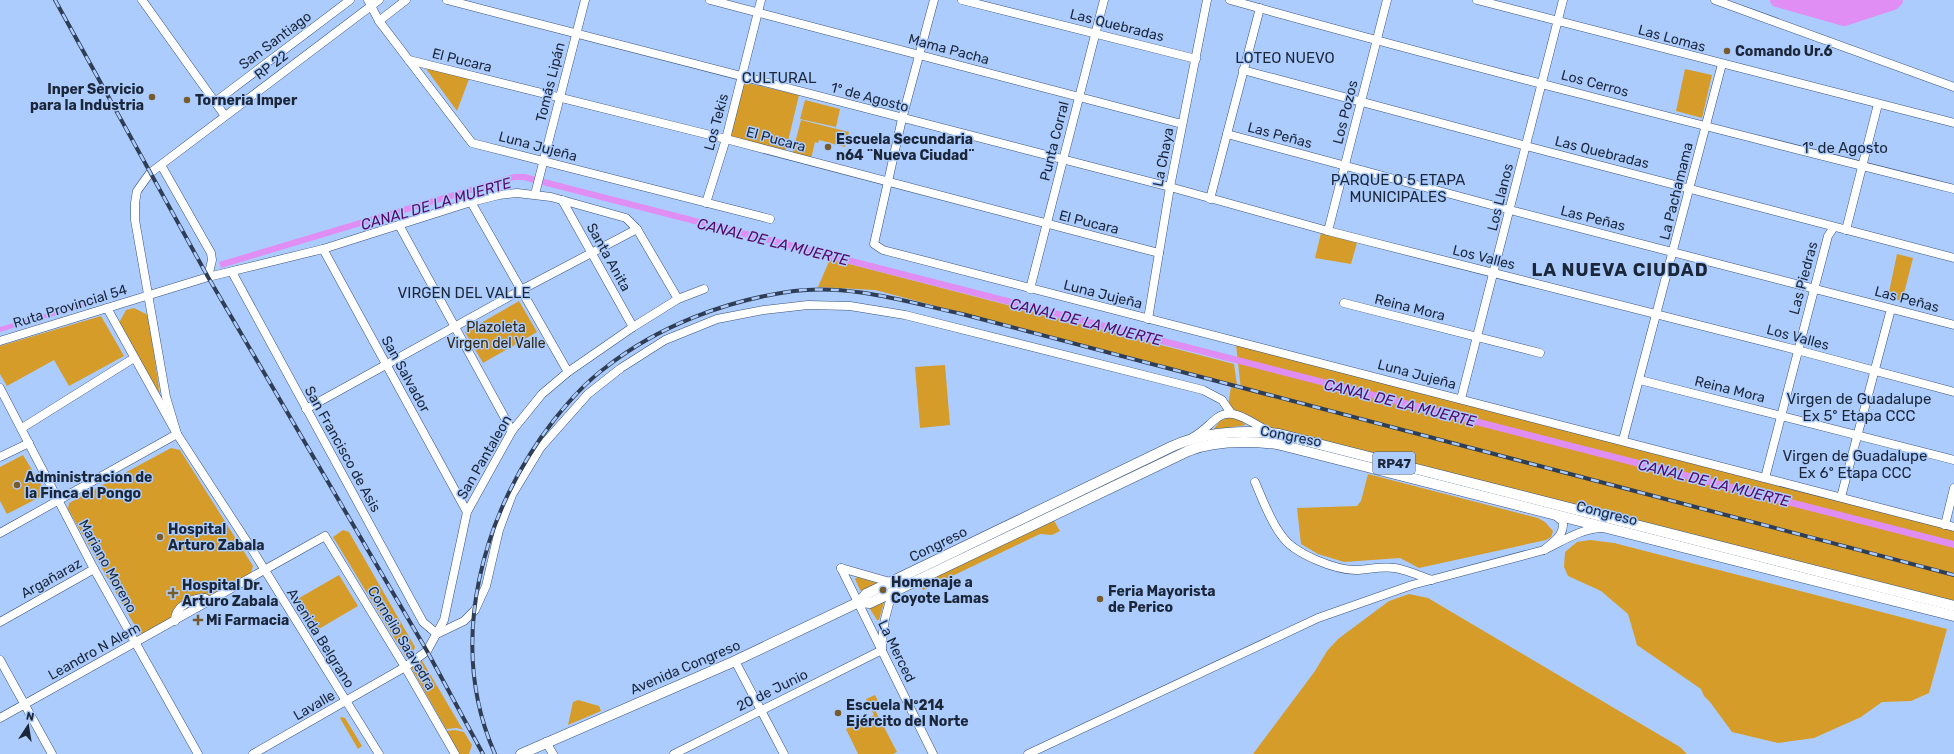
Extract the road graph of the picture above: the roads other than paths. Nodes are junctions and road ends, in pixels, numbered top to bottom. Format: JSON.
{"nodes":[{"id":1,"x":142,"y":0,"type":"edge"},
{"id":2,"x":350,"y":0,"type":"edge"},
{"id":3,"x":379,"y":0,"type":"edge"},
{"id":4,"x":406,"y":0,"type":"edge"},
{"id":5,"x":447,"y":0,"type":"edge"},
{"id":6,"x":585,"y":0,"type":"edge"},
{"id":7,"x":710,"y":0,"type":"edge"},
{"id":8,"x":761,"y":0,"type":"edge"},
{"id":9,"x":934,"y":0,"type":"edge"},
{"id":10,"x":962,"y":0,"type":"edge"},
{"id":11,"x":1104,"y":0,"type":"edge"},
{"id":12,"x":1207,"y":0,"type":"edge"},
{"id":13,"x":1230,"y":0,"type":"edge"},
{"id":14,"x":1387,"y":0,"type":"edge"},
{"id":15,"x":1477,"y":0,"type":"edge"},
{"id":16,"x":1562,"y":0,"type":"edge"},
{"id":17,"x":1715,"y":0,"type":"edge"},
{"id":18,"x":370,"y":3,"type":"edge"},
{"id":19,"x":1260,"y":8,"type":"junction"},
{"id":20,"x":757,"y":12,"type":"junction"},
{"id":21,"x":379,"y":21,"type":"junction"},
{"id":22,"x":1557,"y":21,"type":"junction"},
{"id":23,"x":1095,"y":32,"type":"junction"},
{"id":24,"x":576,"y":34,"type":"junction"},
{"id":25,"x":1377,"y":41,"type":"junction"},
{"id":26,"x":919,"y":54,"type":"junction"},
{"id":27,"x":1196,"y":59,"type":"junction"},
{"id":28,"x":409,"y":60,"type":"junction"},
{"id":29,"x":1722,"y":64,"type":"junction"},
{"id":30,"x":1243,"y":70,"type":"junction"},
{"id":31,"x":741,"y":76,"type":"junction"},
{"id":32,"x":1541,"y":82,"type":"junction"},
{"id":33,"x":1954,"y":87,"type":"edge"},
{"id":34,"x":559,"y":96,"type":"junction"},
{"id":35,"x":1079,"y":97,"type":"junction"},
{"id":36,"x":215,"y":102,"type":"junction"},
{"id":37,"x":1361,"y":102,"type":"junction"},
{"id":38,"x":1878,"y":104,"type":"junction"},
{"id":39,"x":225,"y":116,"type":"junction"},
{"id":40,"x":902,"y":119,"type":"junction"},
{"id":41,"x":1954,"y":122,"type":"edge"},
{"id":42,"x":1182,"y":124,"type":"junction"},
{"id":43,"x":1706,"y":126,"type":"junction"},
{"id":44,"x":1227,"y":134,"type":"junction"},
{"id":45,"x":726,"y":139,"type":"junction"},
{"id":46,"x":1526,"y":146,"type":"junction"},
{"id":47,"x":1063,"y":160,"type":"junction"},
{"id":48,"x":543,"y":161,"type":"junction"},
{"id":49,"x":161,"y":165,"type":"junction"},
{"id":50,"x":1345,"y":165,"type":"junction"},
{"id":51,"x":1862,"y":166,"type":"junction"},
{"id":52,"x":887,"y":182,"type":"junction"},
{"id":53,"x":1170,"y":187,"type":"junction"},
{"id":54,"x":1690,"y":188,"type":"junction"},
{"id":55,"x":1954,"y":189,"type":"edge"},
{"id":56,"x":536,"y":191,"type":"junction"},
{"id":57,"x":1210,"y":199,"type":"junction"},
{"id":58,"x":562,"y":200,"type":"junction"},
{"id":59,"x":471,"y":202,"type":"junction"},
{"id":60,"x":706,"y":204,"type":"junction"},
{"id":61,"x":1510,"y":210,"type":"junction"},
{"id":62,"x":770,"y":219,"type":"dead end"},
{"id":63,"x":1046,"y":224,"type":"junction"},
{"id":64,"x":399,"y":225,"type":"junction"},
{"id":65,"x":1834,"y":227,"type":"junction"},
{"id":66,"x":637,"y":229,"type":"junction"},
{"id":67,"x":1846,"y":230,"type":"junction"},
{"id":68,"x":1328,"y":231,"type":"junction"},
{"id":69,"x":323,"y":248,"type":"junction"},
{"id":70,"x":1159,"y":253,"type":"junction"},
{"id":71,"x":1674,"y":253,"type":"junction"},
{"id":72,"x":592,"y":254,"type":"junction"},
{"id":73,"x":1954,"y":258,"type":"edge"},
{"id":74,"x":232,"y":272,"type":"junction"},
{"id":75,"x":1494,"y":273,"type":"junction"},
{"id":76,"x":208,"y":277,"type":"junction"},
{"id":77,"x":1814,"y":288,"type":"junction"},
{"id":78,"x":704,"y":289,"type":"dead end"},
{"id":79,"x":1030,"y":289,"type":"junction"},
{"id":80,"x":521,"y":290,"type":"junction"},
{"id":81,"x":148,"y":296,"type":"junction"},
{"id":82,"x":678,"y":299,"type":"junction"},
{"id":83,"x":1344,"y":303,"type":"dead end"},
{"id":84,"x":107,"y":308,"type":"junction"},
{"id":85,"x":1891,"y":309,"type":"junction"},
{"id":86,"x":1658,"y":315,"type":"junction"},
{"id":87,"x":1148,"y":319,"type":"junction"},
{"id":88,"x":1954,"y":325,"type":"edge"},
{"id":89,"x":455,"y":327,"type":"junction"},
{"id":90,"x":633,"y":327,"type":"junction"},
{"id":91,"x":1477,"y":337,"type":"junction"},
{"id":92,"x":0,"y":341,"type":"edge"},
{"id":93,"x":1798,"y":350,"type":"junction"},
{"id":94,"x":1540,"y":353,"type":"dead end"},
{"id":95,"x":134,"y":358,"type":"junction"},
{"id":96,"x":386,"y":365,"type":"junction"},
{"id":97,"x":568,"y":372,"type":"junction"},
{"id":98,"x":1875,"y":372,"type":"junction"},
{"id":99,"x":1640,"y":380,"type":"junction"},
{"id":100,"x":0,"y":389,"type":"edge"},
{"id":101,"x":1954,"y":392,"type":"edge"},
{"id":102,"x":1461,"y":399,"type":"junction"},
{"id":103,"x":306,"y":409,"type":"junction"},
{"id":104,"x":1231,"y":414,"type":"junction"},
{"id":105,"x":1781,"y":415,"type":"junction"},
{"id":106,"x":22,"y":428,"type":"junction"},
{"id":107,"x":512,"y":431,"type":"junction"},
{"id":108,"x":177,"y":434,"type":"junction"},
{"id":109,"x":1279,"y":434,"type":"junction"},
{"id":110,"x":1857,"y":435,"type":"junction"},
{"id":111,"x":1188,"y":440,"type":"junction"},
{"id":112,"x":1623,"y":440,"type":"junction"},
{"id":113,"x":29,"y":443,"type":"junction"},
{"id":114,"x":0,"y":457,"type":"edge"},
{"id":115,"x":1954,"y":460,"type":"edge"},
{"id":116,"x":1765,"y":478,"type":"junction"},
{"id":117,"x":1255,"y":482,"type":"dead end"},
{"id":118,"x":1954,"y":488,"type":"edge"},
{"id":119,"x":1841,"y":497,"type":"junction"},
{"id":120,"x":58,"y":501,"type":"junction"},
{"id":121,"x":467,"y":512,"type":"junction"},
{"id":122,"x":1555,"y":515,"type":"junction"},
{"id":123,"x":1945,"y":525,"type":"junction"},
{"id":124,"x":1954,"y":527,"type":"edge"},
{"id":125,"x":1607,"y":528,"type":"junction"},
{"id":126,"x":0,"y":533,"type":"edge"},
{"id":127,"x":325,"y":536,"type":"joint"},
{"id":128,"x":1544,"y":550,"type":"junction"},
{"id":129,"x":94,"y":569,"type":"junction"},
{"id":130,"x":264,"y":569,"type":"junction"},
{"id":131,"x":1433,"y":580,"type":"junction"},
{"id":132,"x":892,"y":587,"type":"junction"},
{"id":133,"x":859,"y":602,"type":"junction"},
{"id":134,"x":1954,"y":606,"type":"edge"},
{"id":135,"x":1954,"y":616,"type":"edge"},
{"id":136,"x":0,"y":622,"type":"edge"},
{"id":137,"x":437,"y":634,"type":"junction"},
{"id":138,"x":136,"y":643,"type":"junction"},
{"id":139,"x":882,"y":650,"type":"junction"},
{"id":140,"x":427,"y":651,"type":"joint"},
{"id":141,"x":0,"y":660,"type":"edge"},
{"id":142,"x":735,"y":661,"type":"junction"},
{"id":143,"x":405,"y":667,"type":"junction"},
{"id":144,"x":346,"y":701,"type":"junction"},
{"id":145,"x":24,"y":704,"type":"junction"},
{"id":146,"x":760,"y":709,"type":"junction"},
{"id":147,"x":0,"y":718,"type":"edge"},
{"id":148,"x":546,"y":742,"type":"junction"},
{"id":149,"x":52,"y":754,"type":"edge"},
{"id":150,"x":198,"y":754,"type":"edge"},
{"id":151,"x":253,"y":754,"type":"edge"},
{"id":152,"x":379,"y":754,"type":"edge"},
{"id":153,"x":455,"y":754,"type":"edge"},
{"id":154,"x":522,"y":754,"type":"edge"},
{"id":155,"x":553,"y":754,"type":"edge"},
{"id":156,"x":674,"y":754,"type":"edge"},
{"id":157,"x":784,"y":754,"type":"edge"},
{"id":158,"x":933,"y":754,"type":"edge"},
{"id":159,"x":1028,"y":754,"type":"edge"}],
"edges":[{"from":1,"to":36,"type":"street"},
{"from":2,"to":36,"type":"street","name":"San Santiago"},
{"from":3,"to":18,"type":"street","name":"RP 22"},
{"from":4,"to":21,"type":"street"},
{"from":5,"to":24,"type":"street","name":"1º de Agosto"},
{"from":6,"to":24,"type":"street","name":"Tomás Lipán"},
{"from":7,"to":20,"type":"street","name":"Mama Pacha"},
{"from":8,"to":20,"type":"street","name":"Los Tekis"},
{"from":9,"to":26,"type":"street"},
{"from":10,"to":23,"type":"street","name":"Las Quebradas"},
{"from":11,"to":23,"type":"street","name":"Punta Corral"},
{"from":12,"to":27,"type":"street","name":"La Chaya"},
{"from":13,"to":19,"type":"street","name":"Los Cerros"},
{"from":14,"to":25,"type":"street","name":"Los Pozos"},
{"from":15,"to":22,"type":"street","name":"Las Lomas"},
{"from":16,"to":22,"type":"street","name":"Los Llanos"},
{"from":17,"to":33,"type":"street"},
{"from":18,"to":21,"type":"street","name":"Luna Jujeña"},
{"from":18,"to":39,"type":"street","name":"RP 22"},
{"from":19,"to":25,"type":"street","name":"Los Cerros"},
{"from":19,"to":30,"type":"street"},
{"from":20,"to":26,"type":"street","name":"Mama Pacha"},
{"from":20,"to":31,"type":"street","name":"Los Tekis"},
{"from":21,"to":28,"type":"street","name":"Luna Jujeña"},
{"from":22,"to":29,"type":"street","name":"Las Lomas"},
{"from":22,"to":32,"type":"street","name":"Los Llanos"},
{"from":23,"to":27,"type":"street","name":"Las Quebradas"},
{"from":23,"to":35,"type":"street","name":"Punta Corral"},
{"from":24,"to":31,"type":"street","name":"1º de Agosto"},
{"from":24,"to":34,"type":"street","name":"Tomás Lipán"},
{"from":25,"to":32,"type":"street","name":"Los Cerros"},
{"from":25,"to":37,"type":"street","name":"Los Pozos"},
{"from":26,"to":35,"type":"street","name":"Mama Pacha"},
{"from":26,"to":40,"type":"street"},
{"from":27,"to":42,"type":"street","name":"La Chaya"},
{"from":28,"to":34,"type":"street","name":"El Pucara"},
{"from":28,"to":48,"type":"street","name":"Luna Jujeña"},
{"from":29,"to":38,"type":"street","name":"Las Lomas"},
{"from":29,"to":43,"type":"street","name":"La Pachamama"},
{"from":30,"to":37,"type":"street","name":"Las Quebradas"},
{"from":30,"to":44,"type":"street"},
{"from":31,"to":40,"type":"street","name":"1º de Agosto"},
{"from":31,"to":45,"type":"street","name":"Los Tekis"},
{"from":32,"to":43,"type":"street","name":"Los Cerros"},
{"from":32,"to":46,"type":"street","name":"Los Llanos"},
{"from":34,"to":45,"type":"street","name":"El Pucara"},
{"from":34,"to":48,"type":"street","name":"Tomás Lipán"},
{"from":35,"to":42,"type":"street","name":"Mama Pacha"},
{"from":35,"to":47,"type":"street","name":"Punta Corral"},
{"from":36,"to":39,"type":"street"},
{"from":37,"to":46,"type":"street","name":"Las Quebradas"},
{"from":37,"to":50,"type":"street","name":"Los Pozos"},
{"from":38,"to":41,"type":"street","name":"Las Lomas"},
{"from":38,"to":51,"type":"street"},
{"from":39,"to":49,"type":"street","name":"RP 22"},
{"from":40,"to":47,"type":"street","name":"1º de Agosto"},
{"from":40,"to":52,"type":"street"},
{"from":42,"to":53,"type":"street","name":"La Chaya"},
{"from":43,"to":51,"type":"street","name":"Los Cerros"},
{"from":43,"to":54,"type":"street","name":"La Pachamama"},
{"from":44,"to":50,"type":"street","name":"Las Peñas"},
{"from":44,"to":57,"type":"street"},
{"from":45,"to":52,"type":"street","name":"El Pucara"},
{"from":45,"to":60,"type":"street","name":"Los Tekis"},
{"from":46,"to":54,"type":"street","name":"Las Quebradas"},
{"from":46,"to":61,"type":"street","name":"Los Llanos"},
{"from":47,"to":53,"type":"street","name":"1º de Agosto"},
{"from":47,"to":63,"type":"street","name":"Punta Corral"},
{"from":48,"to":56,"type":"street","name":"Tomás Lipán"},
{"from":48,"to":60,"type":"street","name":"Luna Jujeña"},
{"from":49,"to":76,"type":"street"},
{"from":49,"to":81,"type":"street","name":"RP 22"},
{"from":50,"to":61,"type":"street","name":"Las Peñas"},
{"from":50,"to":68,"type":"street","name":"Los Pozos"},
{"from":51,"to":55,"type":"street","name":"Los Cerros"},
{"from":51,"to":67,"type":"street"},
{"from":52,"to":63,"type":"street","name":"El Pucara"},
{"from":52,"to":79,"type":"street","name":"Luna Jujeña"},
{"from":53,"to":57,"type":"street","name":"Los Valles"},
{"from":53,"to":70,"type":"street","name":"La Chaya"},
{"from":54,"to":65,"type":"street","name":"Las Quebradas"},
{"from":54,"to":71,"type":"street","name":"La Pachamama"},
{"from":56,"to":58,"type":"street","name":"Ruta Provincial 54"},
{"from":56,"to":59,"type":"street","name":"Ruta Provincial 54"},
{"from":57,"to":68,"type":"street","name":"Los Valles"},
{"from":58,"to":66,"type":"street","name":"Ruta Provincial 54"},
{"from":58,"to":72,"type":"street","name":"Santa Anita"},
{"from":59,"to":64,"type":"street","name":"Ruta Provincial 54"},
{"from":59,"to":80,"type":"street"},
{"from":60,"to":62,"type":"street","name":"Luna Jujeña"},
{"from":61,"to":71,"type":"street","name":"Las Peñas"},
{"from":61,"to":75,"type":"street","name":"Los Llanos"},
{"from":63,"to":70,"type":"street","name":"El Pucara"},
{"from":63,"to":79,"type":"street","name":"Punta Corral"},
{"from":64,"to":69,"type":"street","name":"Ruta Provincial 54"},
{"from":64,"to":89,"type":"street"},
{"from":65,"to":67,"type":"street","name":"Las Quebradas"},
{"from":65,"to":77,"type":"street","name":"Las Piedras"},
{"from":66,"to":72,"type":"street"},
{"from":66,"to":82,"type":"street"},
{"from":67,"to":73,"type":"street","name":"Las Quebradas"},
{"from":68,"to":75,"type":"street","name":"Los Valles"},
{"from":69,"to":74,"type":"street","name":"Ruta Provincial 54"},
{"from":69,"to":96,"type":"street","name":"San Salvador"},
{"from":70,"to":87,"type":"street","name":"La Chaya"},
{"from":71,"to":77,"type":"street","name":"Las Peñas"},
{"from":71,"to":86,"type":"street","name":"La Pachamama"},
{"from":72,"to":80,"type":"street"},
{"from":72,"to":90,"type":"street","name":"Santa Anita"},
{"from":74,"to":76,"type":"street","name":"Ruta Provincial 54"},
{"from":74,"to":103,"type":"street","name":"San Francisco de Asis"},
{"from":75,"to":86,"type":"street","name":"Los Valles"},
{"from":75,"to":91,"type":"street","name":"Los Llanos"},
{"from":76,"to":81,"type":"street","name":"Ruta Provincial 54"},
{"from":77,"to":85,"type":"street","name":"Las Peñas"},
{"from":77,"to":93,"type":"street","name":"Las Piedras"},
{"from":78,"to":82,"type":"street","name":"San Pantaleon"},
{"from":79,"to":87,"type":"street","name":"Luna Jujeña"},
{"from":80,"to":89,"type":"street"},
{"from":80,"to":97,"type":"street"},
{"from":81,"to":84,"type":"street","name":"Ruta Provincial 54"},
{"from":81,"to":108,"type":"street","name":"RP 22"},
{"from":82,"to":90,"type":"street","name":"San Pantaleon"},
{"from":83,"to":91,"type":"street","name":"Reina Mora"},
{"from":84,"to":92,"type":"street","name":"Ruta Provincial 54"},
{"from":84,"to":95,"type":"street"},
{"from":85,"to":88,"type":"street","name":"Las Peñas"},
{"from":85,"to":98,"type":"street"},
{"from":86,"to":93,"type":"street","name":"Los Valles"},
{"from":86,"to":99,"type":"street","name":"La Pachamama"},
{"from":87,"to":102,"type":"street","name":"Luna Jujeña"},
{"from":89,"to":96,"type":"street"},
{"from":89,"to":107,"type":"street"},
{"from":90,"to":97,"type":"street","name":"San Pantaleon"},
{"from":91,"to":94,"type":"street","name":"Reina Mora"},
{"from":91,"to":102,"type":"street","name":"Los Llanos"},
{"from":93,"to":98,"type":"street","name":"Los Valles"},
{"from":93,"to":105,"type":"street","name":"Las Piedras"},
{"from":95,"to":106,"type":"street"},
{"from":95,"to":108,"type":"street"},
{"from":96,"to":103,"type":"street"},
{"from":96,"to":121,"type":"street","name":"San Salvador"},
{"from":97,"to":107,"type":"street","name":"San Pantaleon"},
{"from":98,"to":101,"type":"street","name":"Los Valles"},
{"from":98,"to":110,"type":"street"},
{"from":99,"to":105,"type":"street","name":"Reina Mora"},
{"from":99,"to":112,"type":"street","name":"La Pachamama"},
{"from":100,"to":106,"type":"street","name":"Mariano Moreno"},
{"from":102,"to":112,"type":"street","name":"Luna Jujeña"},
{"from":103,"to":137,"type":"street","name":"San Francisco de Asis"},
{"from":104,"to":109,"type":"street"},
{"from":104,"to":111,"type":"street"},
{"from":104,"to":137,"type":"street"},
{"from":105,"to":110,"type":"street","name":"Reina Mora"},
{"from":105,"to":116,"type":"street","name":"Las Piedras"},
{"from":106,"to":113,"type":"street","name":"Mariano Moreno"},
{"from":107,"to":121,"type":"street","name":"San Pantaleon"},
{"from":108,"to":120,"type":"street"},
{"from":108,"to":130,"type":"street","name":"Avenida Belgrano"},
{"from":109,"to":111,"type":"main road","name":"Congreso","number":"RP47"},
{"from":109,"to":134,"type":"main road","name":"Congreso","number":"RP47"},
{"from":110,"to":115,"type":"street","name":"Reina Mora"},
{"from":110,"to":119,"type":"street"},
{"from":111,"to":132,"type":"main road","name":"Congreso","number":"RP47"},
{"from":112,"to":116,"type":"street","name":"Luna Jujeña"},
{"from":113,"to":114,"type":"street"},
{"from":113,"to":120,"type":"street","name":"Mariano Moreno"},
{"from":116,"to":119,"type":"street","name":"Luna Jujeña"},
{"from":117,"to":131,"type":"street"},
{"from":118,"to":123,"type":"street"},
{"from":119,"to":123,"type":"street","name":"Luna Jujeña"},
{"from":120,"to":126,"type":"street"},
{"from":120,"to":129,"type":"street","name":"Mariano Moreno"},
{"from":121,"to":137,"type":"street","name":"San Pantaleon"},
{"from":122,"to":125,"type":"main road","name":"Congreso","number":"RP47"},
{"from":122,"to":128,"type":"street"},
{"from":122,"to":132,"type":"main road","name":"Congreso","number":"RP47"},
{"from":123,"to":124,"type":"street","name":"Luna Jujeña"},
{"from":125,"to":128,"type":"street"},
{"from":125,"to":135,"type":"main road","name":"Congreso","number":"RP47"},
{"from":127,"to":130,"type":"street","name":"Leandro N Alem"},
{"from":127,"to":143,"type":"street","name":"Cornelio Saavedra"},
{"from":128,"to":131,"type":"street"},
{"from":129,"to":136,"type":"street","name":"Argañaraz"},
{"from":129,"to":138,"type":"street","name":"Mariano Moreno"},
{"from":130,"to":138,"type":"street","name":"Leandro N Alem"},
{"from":130,"to":144,"type":"street","name":"Avenida Belgrano"},
{"from":131,"to":159,"type":"street"},
{"from":132,"to":133,"type":"main road","name":"Congreso","number":"RP47"},
{"from":132,"to":133,"type":"street","name":"La Merced"},
{"from":132,"to":139,"type":"street"},
{"from":133,"to":139,"type":"street","name":"La Merced"},
{"from":133,"to":142,"type":"main road","name":"Avenida Congreso","number":"RP47"},
{"from":137,"to":140,"type":"street","name":"San Pantaleon"},
{"from":138,"to":145,"type":"street","name":"Leandro N Alem"},
{"from":138,"to":150,"type":"street","name":"Mariano Moreno"},
{"from":139,"to":146,"type":"street","name":"20 de Junio"},
{"from":139,"to":158,"type":"street","name":"La Merced"},
{"from":140,"to":143,"type":"street","name":"Lavalle"},
{"from":141,"to":145,"type":"street"},
{"from":142,"to":146,"type":"street"},
{"from":142,"to":148,"type":"main road","name":"Avenida Congreso","number":"RP47"},
{"from":143,"to":144,"type":"street","name":"Lavalle"},
{"from":143,"to":153,"type":"street","name":"Cornelio Saavedra"},
{"from":144,"to":151,"type":"street","name":"Lavalle"},
{"from":144,"to":152,"type":"street","name":"Avenida Belgrano"},
{"from":145,"to":147,"type":"street","name":"Leandro N Alem"},
{"from":145,"to":149,"type":"street"},
{"from":146,"to":156,"type":"street","name":"20 de Junio"},
{"from":146,"to":157,"type":"street"},
{"from":148,"to":154,"type":"main road","name":"Avenida Congreso","number":"RP47"},
{"from":148,"to":155,"type":"street"}]}
